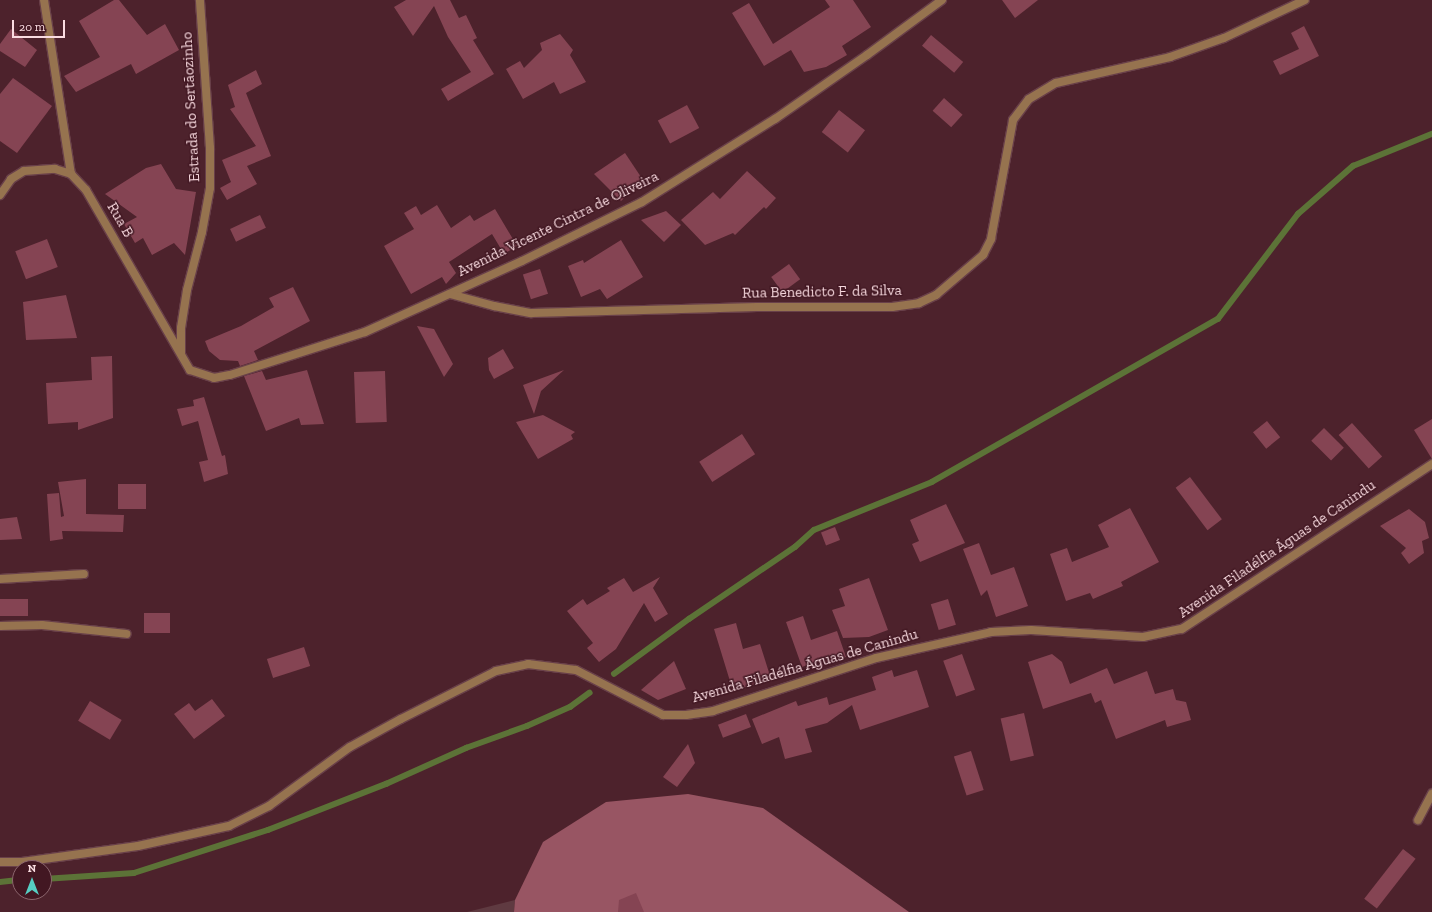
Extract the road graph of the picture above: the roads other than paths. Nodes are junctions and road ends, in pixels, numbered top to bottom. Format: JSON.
{"nodes":[{"id":1,"x":44,"y":0,"type":"edge"},
{"id":2,"x":200,"y":0,"type":"edge"},
{"id":3,"x":942,"y":0,"type":"edge"},
{"id":4,"x":1305,"y":0,"type":"edge"},
{"id":5,"x":71,"y":174,"type":"junction"},
{"id":6,"x":0,"y":195,"type":"edge"},
{"id":7,"x":450,"y":294,"type":"junction"},
{"id":8,"x":181,"y":354,"type":"junction"},
{"id":9,"x":1432,"y":464,"type":"edge"},
{"id":10,"x":84,"y":574,"type":"dead end"},
{"id":11,"x":0,"y":578,"type":"edge"},
{"id":12,"x":0,"y":626,"type":"edge"},
{"id":13,"x":127,"y":634,"type":"dead end"},
{"id":14,"x":1432,"y":794,"type":"edge"},
{"id":15,"x":1418,"y":820,"type":"dead end"},
{"id":16,"x":0,"y":862,"type":"edge"}],
"edges":[{"from":1,"to":5,"type":"street"},
{"from":2,"to":8,"type":"street","name":"Estrada do Sertãozinho"},
{"from":3,"to":7,"type":"street","name":"Avenida Vicente Cintra de Oliveira"},
{"from":4,"to":7,"type":"street","name":"Rua Benedicto F. da Silva"},
{"from":5,"to":6,"type":"street"},
{"from":5,"to":8,"type":"street","name":"Rua B"},
{"from":7,"to":8,"type":"street","name":"Avenida Vicente Cintra de Oliveira"},
{"from":9,"to":16,"type":"street","name":"Avenida Filadélfia Águas de Canindu"},
{"from":10,"to":11,"type":"street"},
{"from":12,"to":13,"type":"street"},
{"from":14,"to":15,"type":"street"}]}
